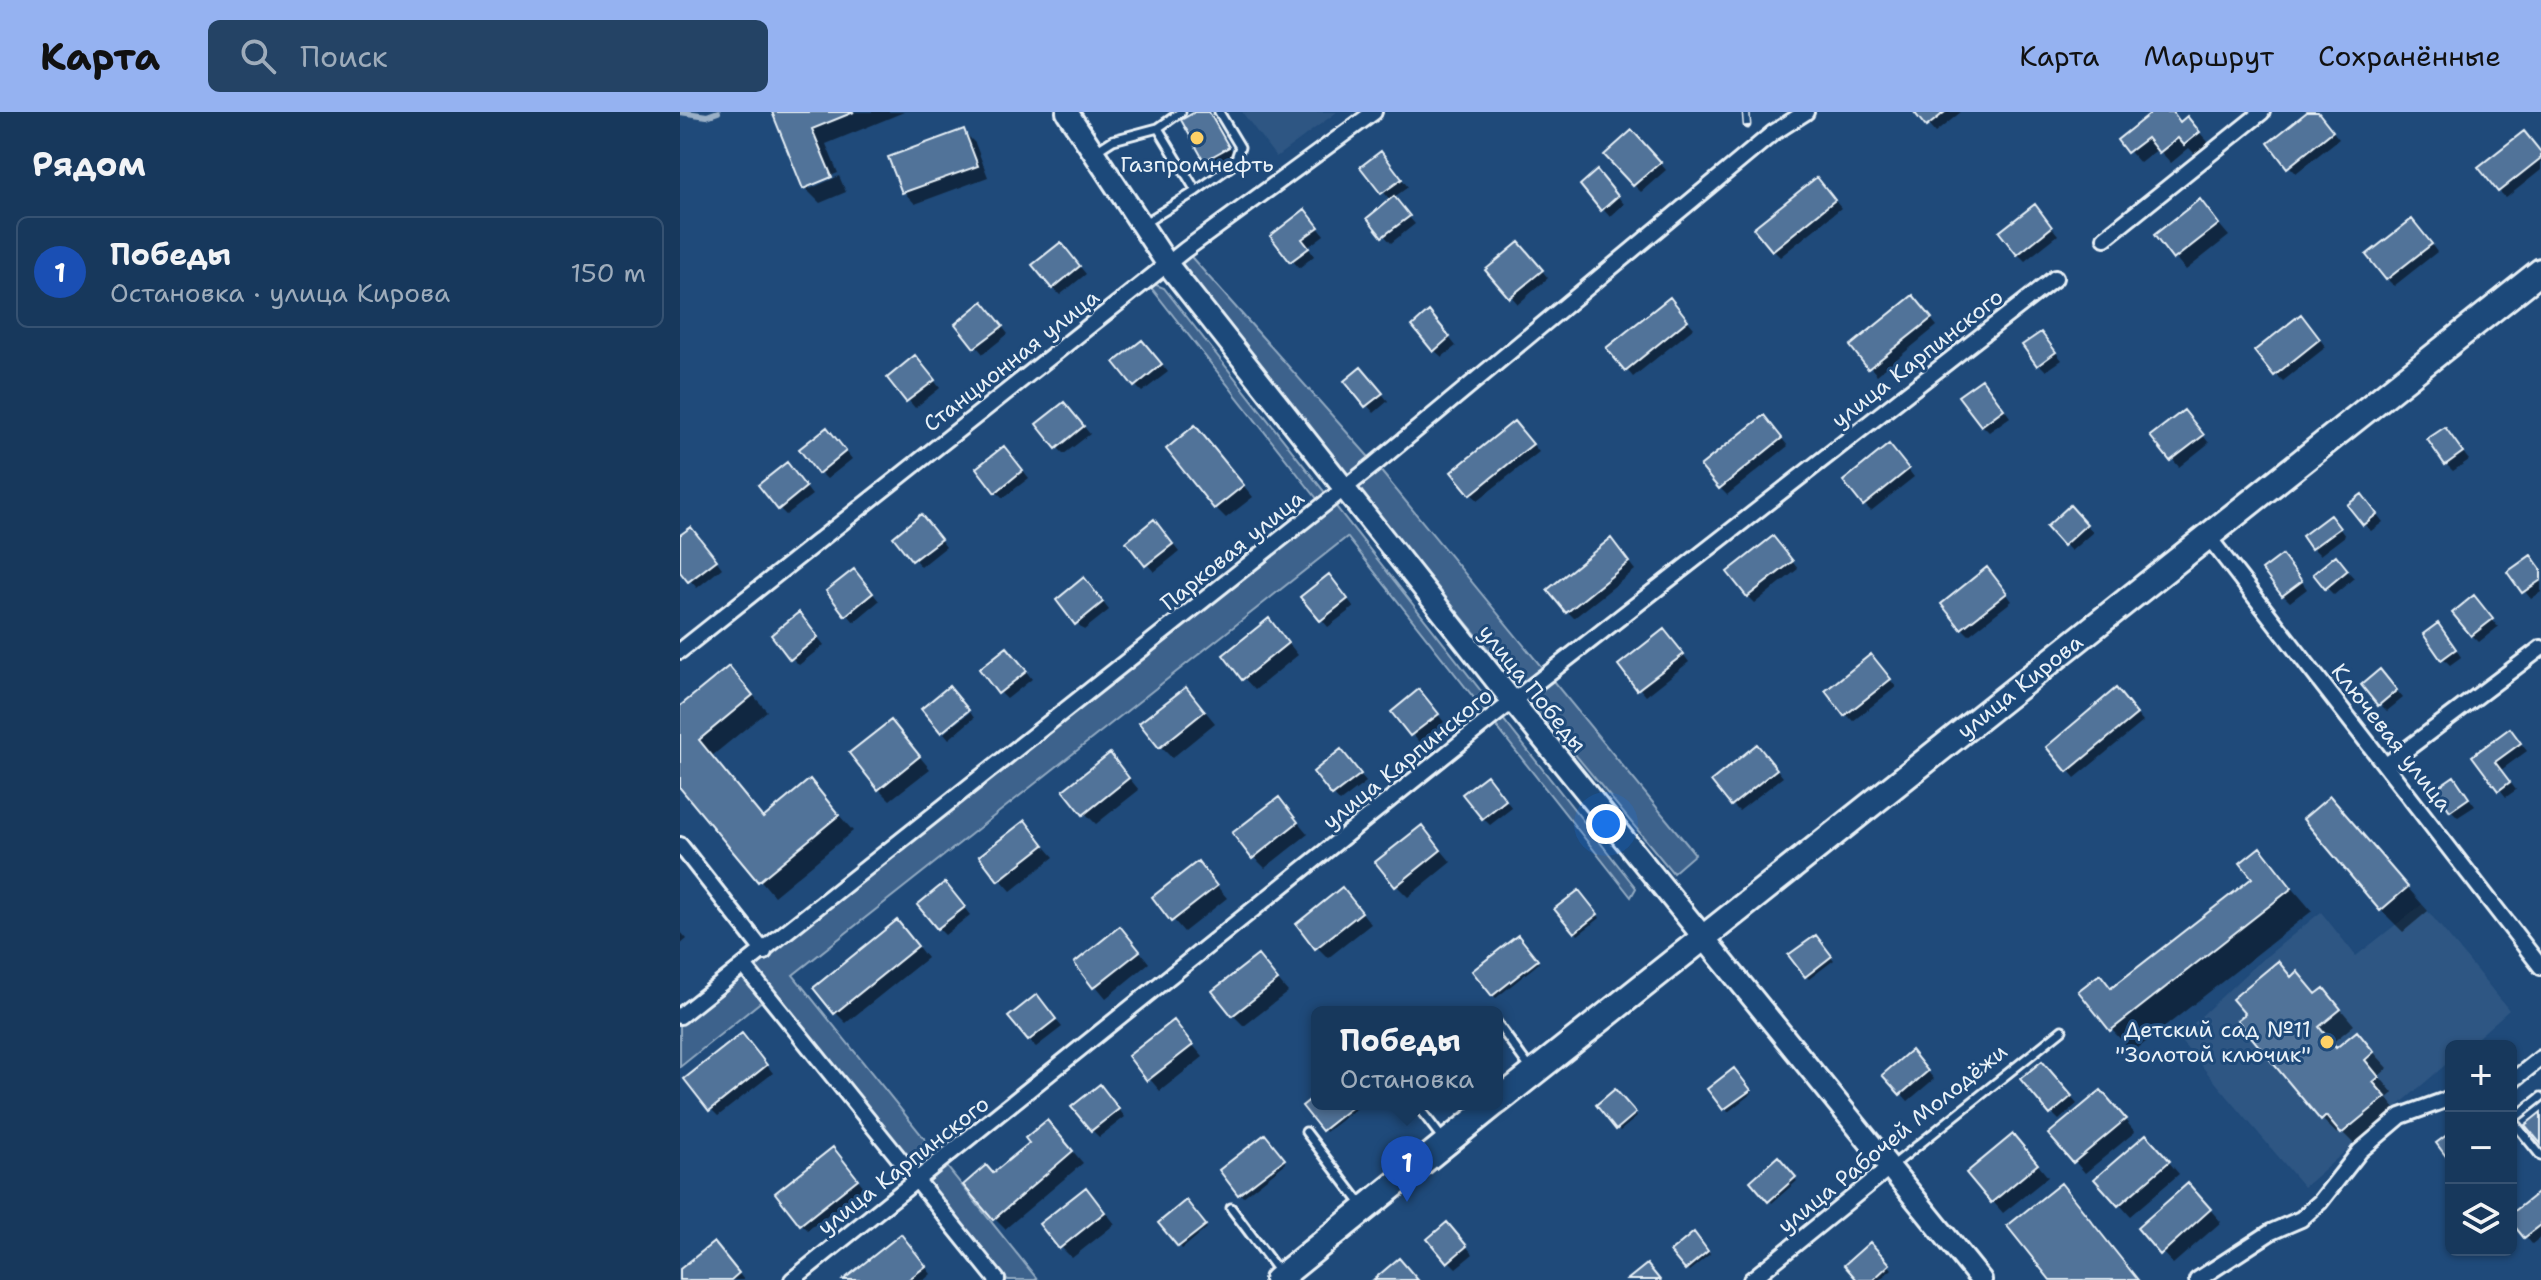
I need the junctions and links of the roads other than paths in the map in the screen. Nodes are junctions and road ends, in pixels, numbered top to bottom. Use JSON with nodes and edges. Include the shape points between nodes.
{"nodes":[{"id":1,"x":1067,"y":112,"type":"edge"},
{"id":2,"x":1181,"y":112,"type":"edge"},
{"id":3,"x":1219,"y":112,"type":"edge"},
{"id":4,"x":1374,"y":112,"type":"edge"},
{"id":5,"x":1806,"y":112,"type":"edge"},
{"id":6,"x":2262,"y":112,"type":"edge"},
{"id":7,"x":1158,"y":128,"type":"junction"},
{"id":8,"x":1094,"y":153,"type":"junction"},
{"id":9,"x":1196,"y":191,"type":"junction"},
{"id":10,"x":1141,"y":226,"type":"junction"},
{"id":11,"x":2105,"y":238,"type":"dead end"},
{"id":12,"x":1168,"y":265,"type":"junction"},
{"id":13,"x":2541,"y":271,"type":"edge"},
{"id":14,"x":2055,"y":278,"type":"dead end"},
{"id":15,"x":1343,"y":489,"type":"junction"},
{"id":16,"x":2207,"y":535,"type":"junction"},
{"id":17,"x":2541,"y":648,"type":"edge"},
{"id":18,"x":680,"y":651,"type":"edge"},
{"id":19,"x":1513,"y":702,"type":"junction"},
{"id":20,"x":2386,"y":765,"type":"junction"},
{"id":21,"x":680,"y":845,"type":"edge"},
{"id":22,"x":1702,"y":935,"type":"junction"},
{"id":23,"x":764,"y":952,"type":"junction"},
{"id":24,"x":745,"y":967,"type":"junction"},
{"id":25,"x":2541,"y":967,"type":"edge"},
{"id":26,"x":680,"y":1016,"type":"edge"},
{"id":27,"x":2062,"y":1030,"type":"dead end"},
{"id":28,"x":1503,"y":1031,"type":"edge"},
{"id":29,"x":2541,"y":1058,"type":"edge"},
{"id":30,"x":1533,"y":1072,"type":"junction"},
{"id":31,"x":2517,"y":1077,"type":"edge"},
{"id":32,"x":1503,"y":1097,"type":"edge"},
{"id":33,"x":2541,"y":1097,"type":"edge"},
{"id":34,"x":2445,"y":1100,"type":"edge"},
{"id":35,"x":1421,"y":1110,"type":"edge"},
{"id":36,"x":1487,"y":1110,"type":"edge"},
{"id":37,"x":1306,"y":1132,"type":"dead end"},
{"id":38,"x":1446,"y":1143,"type":"junction"},
{"id":39,"x":2541,"y":1156,"type":"edge"},
{"id":40,"x":1890,"y":1167,"type":"junction"},
{"id":41,"x":916,"y":1183,"type":"junction"},
{"id":42,"x":1231,"y":1208,"type":"dead end"},
{"id":43,"x":1365,"y":1209,"type":"junction"},
{"id":44,"x":1280,"y":1278,"type":"edge"},
{"id":45,"x":792,"y":1280,"type":"edge"},
{"id":46,"x":997,"y":1280,"type":"edge"},
{"id":47,"x":1751,"y":1280,"type":"edge"},
{"id":48,"x":1981,"y":1280,"type":"edge"},
{"id":49,"x":2197,"y":1280,"type":"edge"}],
"edges":[{"from":1,"to":8,"type":"main road","name":"улица Победы"},
{"from":2,"to":7,"type":"lane"},
{"from":3,"to":9,"type":"lane","via":[[1240,147],[1234,164]]},
{"from":4,"to":12,"type":"street","name":"Станционная улица"},
{"from":5,"to":15,"type":"street","name":"Парковая улица","via":[[1773,133]]},
{"from":6,"to":11,"type":"street"},
{"from":7,"to":8,"type":"lane","via":[[1113,140]]},
{"from":7,"to":9,"type":"lane"},
{"from":8,"to":10,"type":"main road","name":"улица Победы"},
{"from":9,"to":10,"type":"lane"},
{"from":10,"to":12,"type":"main road","name":"улица Победы"},
{"from":12,"to":15,"type":"main road","name":"улица Победы"},
{"from":12,"to":18,"type":"street","name":"Станционная улица"},
{"from":13,"to":16,"type":"main road","name":"улица Кирова"},
{"from":14,"to":19,"type":"street","name":"улица Карпинского"},
{"from":15,"to":19,"type":"main road","name":"улица Победы"},
{"from":15,"to":23,"type":"street","name":"Парковая улица"},
{"from":16,"to":20,"type":"street","name":"Ключевая улица"},
{"from":16,"to":22,"type":"main road","name":"улица Кирова"},
{"from":17,"to":20,"type":"street"},
{"from":19,"to":22,"type":"main road","name":"улица Победы"},
{"from":19,"to":41,"type":"street","name":"улица Карпинского"},
{"from":20,"to":25,"type":"street","name":"Ключевая улица"},
{"from":21,"to":23,"type":"street"},
{"from":22,"to":30,"type":"main road","name":"улица Кирова"},
{"from":22,"to":40,"type":"main road","name":"улица Победы"},
{"from":23,"to":24,"type":"street","name":"Парковая улица"},
{"from":24,"to":26,"type":"street","name":"Парковая улица"},
{"from":24,"to":41,"type":"street"},
{"from":27,"to":40,"type":"lane","name":"улица Рабочей Молодёжи"},
{"from":28,"to":30,"type":"lane"},
{"from":29,"to":31,"type":"street"},
{"from":30,"to":32,"type":"main road","name":"улица Кирова"},
{"from":33,"to":39,"type":"lane","via":[[2512,1120]]},
{"from":34,"to":49,"type":"street","via":[[2401,1116],[2360,1151],[2301,1219]]},
{"from":35,"to":38,"type":"lane"},
{"from":36,"to":38,"type":"main road","name":"улица Кирова"},
{"from":37,"to":43,"type":"lane"},
{"from":38,"to":43,"type":"main road","name":"улица Кирова"},
{"from":40,"to":47,"type":"street","name":"улица Рабочей Молодёжи"},
{"from":40,"to":48,"type":"main road","name":"улица Победы"},
{"from":41,"to":45,"type":"street","name":"улица Карпинского"},
{"from":41,"to":46,"type":"street"},
{"from":42,"to":44,"type":"lane"},
{"from":43,"to":44,"type":"main road","name":"улица Кирова"}]}
